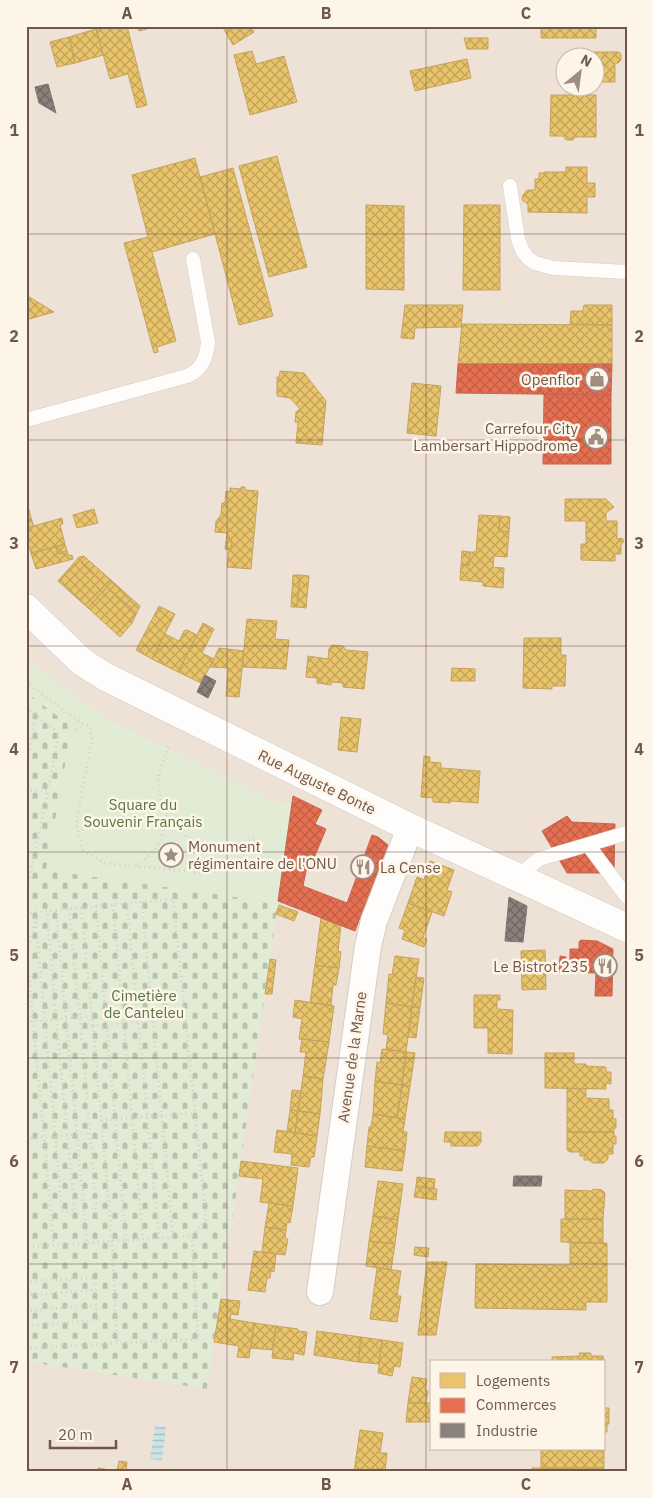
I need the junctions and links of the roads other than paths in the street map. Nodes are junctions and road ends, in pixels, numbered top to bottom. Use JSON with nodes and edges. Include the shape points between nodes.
{"nodes":[{"id":1,"x":510,"y":186,"type":"dead end"},
{"id":2,"x":193,"y":259,"type":"dead end"},
{"id":3,"x":627,"y":272,"type":"edge"},
{"id":4,"x":26,"y":420,"type":"edge"},
{"id":5,"x":26,"y":608,"type":"edge"},
{"id":6,"x":411,"y":828,"type":"junction"},
{"id":7,"x":627,"y":833,"type":"edge"},
{"id":8,"x":588,"y":845,"type":"junction"},
{"id":9,"x":517,"y":877,"type":"junction"},
{"id":10,"x":627,"y":897,"type":"edge"},
{"id":11,"x":627,"y":928,"type":"edge"},
{"id":12,"x":320,"y":1292,"type":"dead end"}],
"edges":[{"from":1,"to":3,"type":"lane","via":[[518,239],[528,258],[553,268]]},
{"from":2,"to":4,"type":"lane","via":[[208,342],[206,355],[198,369],[187,376]]},
{"from":5,"to":6,"type":"street","name":"Rue Auguste Bonte","via":[[82,662],[106,677]]},
{"from":6,"to":9,"type":"street","name":"Rue Auguste Bonte"},
{"from":6,"to":12,"type":"street","name":"Avenue de la Marne","via":[[374,921],[368,946]]},
{"from":7,"to":8,"type":"lane"},
{"from":8,"to":9,"type":"lane","via":[[539,859]]},
{"from":8,"to":10,"type":"lane"},
{"from":9,"to":11,"type":"street","name":"Rue Auguste Bonte"}]}
